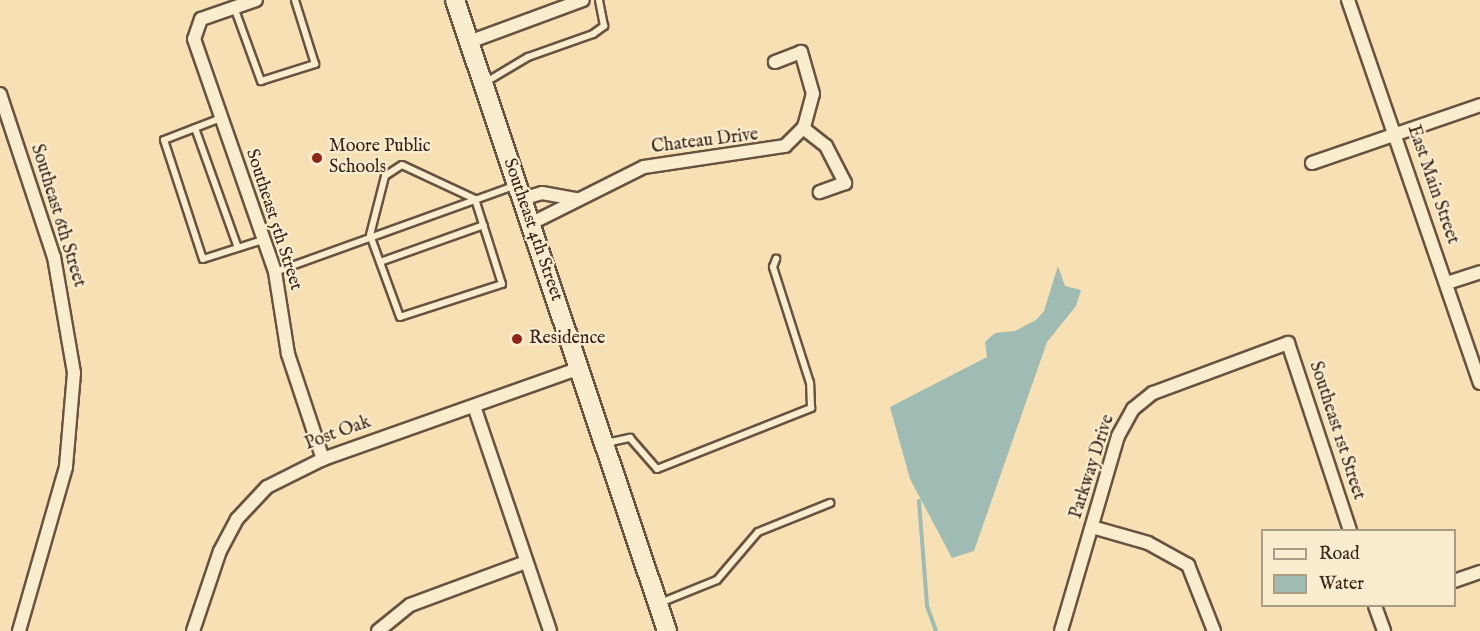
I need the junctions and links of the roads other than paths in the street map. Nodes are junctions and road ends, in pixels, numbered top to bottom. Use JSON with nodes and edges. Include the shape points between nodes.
{"nodes":[{"id":1,"x":256,"y":0,"type":"edge"},
{"id":2,"x":295,"y":0,"type":"edge"},
{"id":3,"x":455,"y":0,"type":"edge"},
{"id":4,"x":583,"y":0,"type":"edge"},
{"id":5,"x":599,"y":0,"type":"edge"},
{"id":6,"x":1348,"y":0,"type":"edge"},
{"id":7,"x":234,"y":7,"type":"junction"},
{"id":8,"x":469,"y":42,"type":"junction"},
{"id":9,"x":775,"y":62,"type":"dead end"},
{"id":10,"x":483,"y":84,"type":"junction"},
{"id":11,"x":0,"y":94,"type":"edge"},
{"id":12,"x":1480,"y":105,"type":"edge"},
{"id":13,"x":221,"y":118,"type":"junction"},
{"id":14,"x":195,"y":128,"type":"junction"},
{"id":15,"x":803,"y":128,"type":"junction"},
{"id":16,"x":1395,"y":133,"type":"junction"},
{"id":17,"x":1312,"y":163,"type":"dead end"},
{"id":18,"x":519,"y":192,"type":"junction"},
{"id":19,"x":819,"y":192,"type":"dead end"},
{"id":20,"x":475,"y":199,"type":"junction"},
{"id":21,"x":576,"y":199,"type":"junction"},
{"id":22,"x":530,"y":224,"type":"junction"},
{"id":23,"x":484,"y":225,"type":"junction"},
{"id":24,"x":370,"y":235,"type":"junction"},
{"id":25,"x":263,"y":240,"type":"junction"},
{"id":26,"x":238,"y":248,"type":"junction"},
{"id":27,"x":776,"y":259,"type":"dead end"},
{"id":28,"x":381,"y":262,"type":"junction"},
{"id":29,"x":275,"y":272,"type":"junction"},
{"id":30,"x":1480,"y":272,"type":"edge"},
{"id":31,"x":1447,"y":284,"type":"junction"},
{"id":32,"x":1288,"y":343,"type":"joint"},
{"id":33,"x":580,"y":368,"type":"junction"},
{"id":34,"x":1480,"y":383,"type":"edge"},
{"id":35,"x":474,"y":406,"type":"junction"},
{"id":36,"x":604,"y":443,"type":"junction"},
{"id":37,"x":323,"y":459,"type":"junction"},
{"id":38,"x":830,"y":503,"type":"dead end"},
{"id":39,"x":1092,"y":527,"type":"junction"},
{"id":40,"x":1349,"y":529,"type":"edge"},
{"id":41,"x":526,"y":562,"type":"junction"},
{"id":42,"x":1480,"y":572,"type":"edge"},
{"id":43,"x":1456,"y":581,"type":"edge"},
{"id":44,"x":657,"y":604,"type":"junction"},
{"id":45,"x":1377,"y":607,"type":"edge"},
{"id":46,"x":19,"y":631,"type":"edge"},
{"id":47,"x":193,"y":631,"type":"edge"},
{"id":48,"x":378,"y":631,"type":"edge"},
{"id":49,"x":550,"y":631,"type":"edge"},
{"id":50,"x":667,"y":631,"type":"edge"},
{"id":51,"x":1061,"y":631,"type":"edge"},
{"id":52,"x":1214,"y":631,"type":"edge"},
{"id":53,"x":1384,"y":631,"type":"edge"}],
"edges":[{"from":1,"to":7,"type":"street"},
{"from":2,"to":7,"type":"lane","via":[[315,64],[261,81]]},
{"from":3,"to":8,"type":"main road","name":"Southeast 4th Street"},
{"from":4,"to":8,"type":"street"},
{"from":5,"to":10,"type":"lane","via":[[604,26],[593,34],[528,57]]},
{"from":6,"to":16,"type":"street","name":"East Main Street"},
{"from":7,"to":13,"type":"street","name":"Southeast 5th Street","via":[[201,19],[194,28]]},
{"from":8,"to":10,"type":"main road","name":"Southeast 4th Street"},
{"from":9,"to":15,"type":"street","via":[[801,52],[813,94]]},
{"from":10,"to":18,"type":"main road","name":"Southeast 4th Street"},
{"from":11,"to":46,"type":"street","name":"Southeast 6th Street","via":[[54,257],[74,373],[66,467]]},
{"from":12,"to":16,"type":"street"},
{"from":13,"to":14,"type":"lane"},
{"from":13,"to":25,"type":"street","name":"Southeast 5th Street"},
{"from":14,"to":26,"type":"lane"},
{"from":14,"to":26,"type":"lane","via":[[164,140],[203,259]]},
{"from":15,"to":19,"type":"street","via":[[825,146],[845,183]]},
{"from":15,"to":21,"type":"street","name":"Chateau Drive","via":[[772,152],[659,164]]},
{"from":16,"to":17,"type":"street"},
{"from":16,"to":31,"type":"street","name":"East Main Street"},
{"from":18,"to":20,"type":"lane"},
{"from":18,"to":21,"type":"street"},
{"from":18,"to":22,"type":"main road","name":"Southeast 4th Street"},
{"from":20,"to":23,"type":"lane"},
{"from":20,"to":24,"type":"lane"},
{"from":20,"to":24,"type":"lane","via":[[402,165],[394,167],[385,176]]},
{"from":21,"to":22,"type":"street","name":"Chateau Drive"},
{"from":22,"to":33,"type":"main road","name":"Southeast 4th Street"},
{"from":23,"to":28,"type":"lane"},
{"from":23,"to":28,"type":"lane","via":[[503,280],[499,287],[402,319]]},
{"from":24,"to":28,"type":"lane"},
{"from":24,"to":29,"type":"lane"},
{"from":25,"to":26,"type":"lane"},
{"from":25,"to":29,"type":"street","name":"Southeast 5th Street"},
{"from":27,"to":36,"type":"lane","via":[[773,267],[810,383],[811,408],[657,469],[630,438]]},
{"from":29,"to":37,"type":"street","name":"Southeast 5th Street","via":[[288,354]]},
{"from":30,"to":31,"type":"street"},
{"from":31,"to":34,"type":"street","name":"East Main Street"},
{"from":32,"to":39,"type":"street","name":"Parkway Drive","via":[[1142,400],[1124,423]]},
{"from":32,"to":40,"type":"street","name":"Southeast 1st Street"},
{"from":33,"to":35,"type":"street","name":"Post Oak"},
{"from":33,"to":36,"type":"main road","name":"Southeast 4th Street"},
{"from":35,"to":37,"type":"street","name":"Post Oak"},
{"from":35,"to":41,"type":"street"},
{"from":36,"to":44,"type":"main road","name":"Southeast 4th Street"},
{"from":37,"to":47,"type":"street","name":"Post Oak","via":[[267,487],[237,519],[220,551]]},
{"from":38,"to":44,"type":"lane","via":[[758,531],[717,580]]},
{"from":39,"to":51,"type":"street","name":"Parkway Drive"},
{"from":39,"to":52,"type":"street","via":[[1148,543],[1188,565]]},
{"from":41,"to":48,"type":"street","via":[[410,605]]},
{"from":41,"to":49,"type":"street"},
{"from":42,"to":43,"type":"street"},
{"from":44,"to":50,"type":"main road","name":"Southeast 4th Street"},
{"from":45,"to":53,"type":"street"}]}
